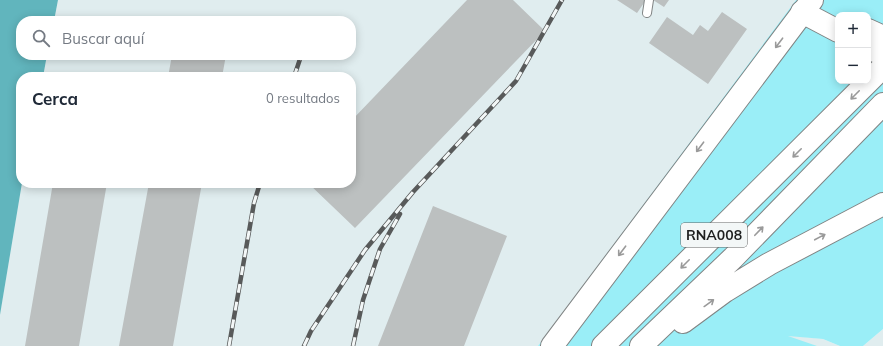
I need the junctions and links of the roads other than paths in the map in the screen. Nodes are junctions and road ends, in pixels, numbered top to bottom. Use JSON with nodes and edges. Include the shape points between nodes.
{"nodes":[{"id":1,"x":649,"y":0,"type":"edge"},
{"id":2,"x":808,"y":5,"type":"edge"},
{"id":3,"x":647,"y":13,"type":"dead end"},
{"id":4,"x":835,"y":13,"type":"edge"},
{"id":5,"x":835,"y":28,"type":"edge"},
{"id":6,"x":871,"y":31,"type":"edge"},
{"id":7,"x":883,"y":37,"type":"edge"},
{"id":8,"x":870,"y":48,"type":"edge"},
{"id":9,"x":883,"y":56,"type":"edge"},
{"id":10,"x":883,"y":67,"type":"edge"},
{"id":11,"x":883,"y":104,"type":"edge"},
{"id":12,"x":883,"y":204,"type":"edge"},
{"id":13,"x":552,"y":346,"type":"edge"},
{"id":14,"x":603,"y":346,"type":"edge"},
{"id":15,"x":641,"y":346,"type":"edge"},
{"id":16,"x":657,"y":346,"type":"edge"}],
"edges":[{"from":1,"to":3,"type":"lane"},
{"from":2,"to":4,"type":"main road"},
{"from":2,"to":5,"type":"main road"},
{"from":2,"to":13,"type":"main road","one_way":true},
{"from":6,"to":7,"type":"main road"},
{"from":8,"to":9,"type":"main road"},
{"from":10,"to":14,"type":"main road","number":"RNA008","one_way":true},
{"from":15,"to":11,"type":"main road","number":"RNA008","one_way":true,"via":[[733,258]]},
{"from":16,"to":12,"type":"main road","one_way":true,"via":[[688,318],[725,291],[769,264]]}]}
